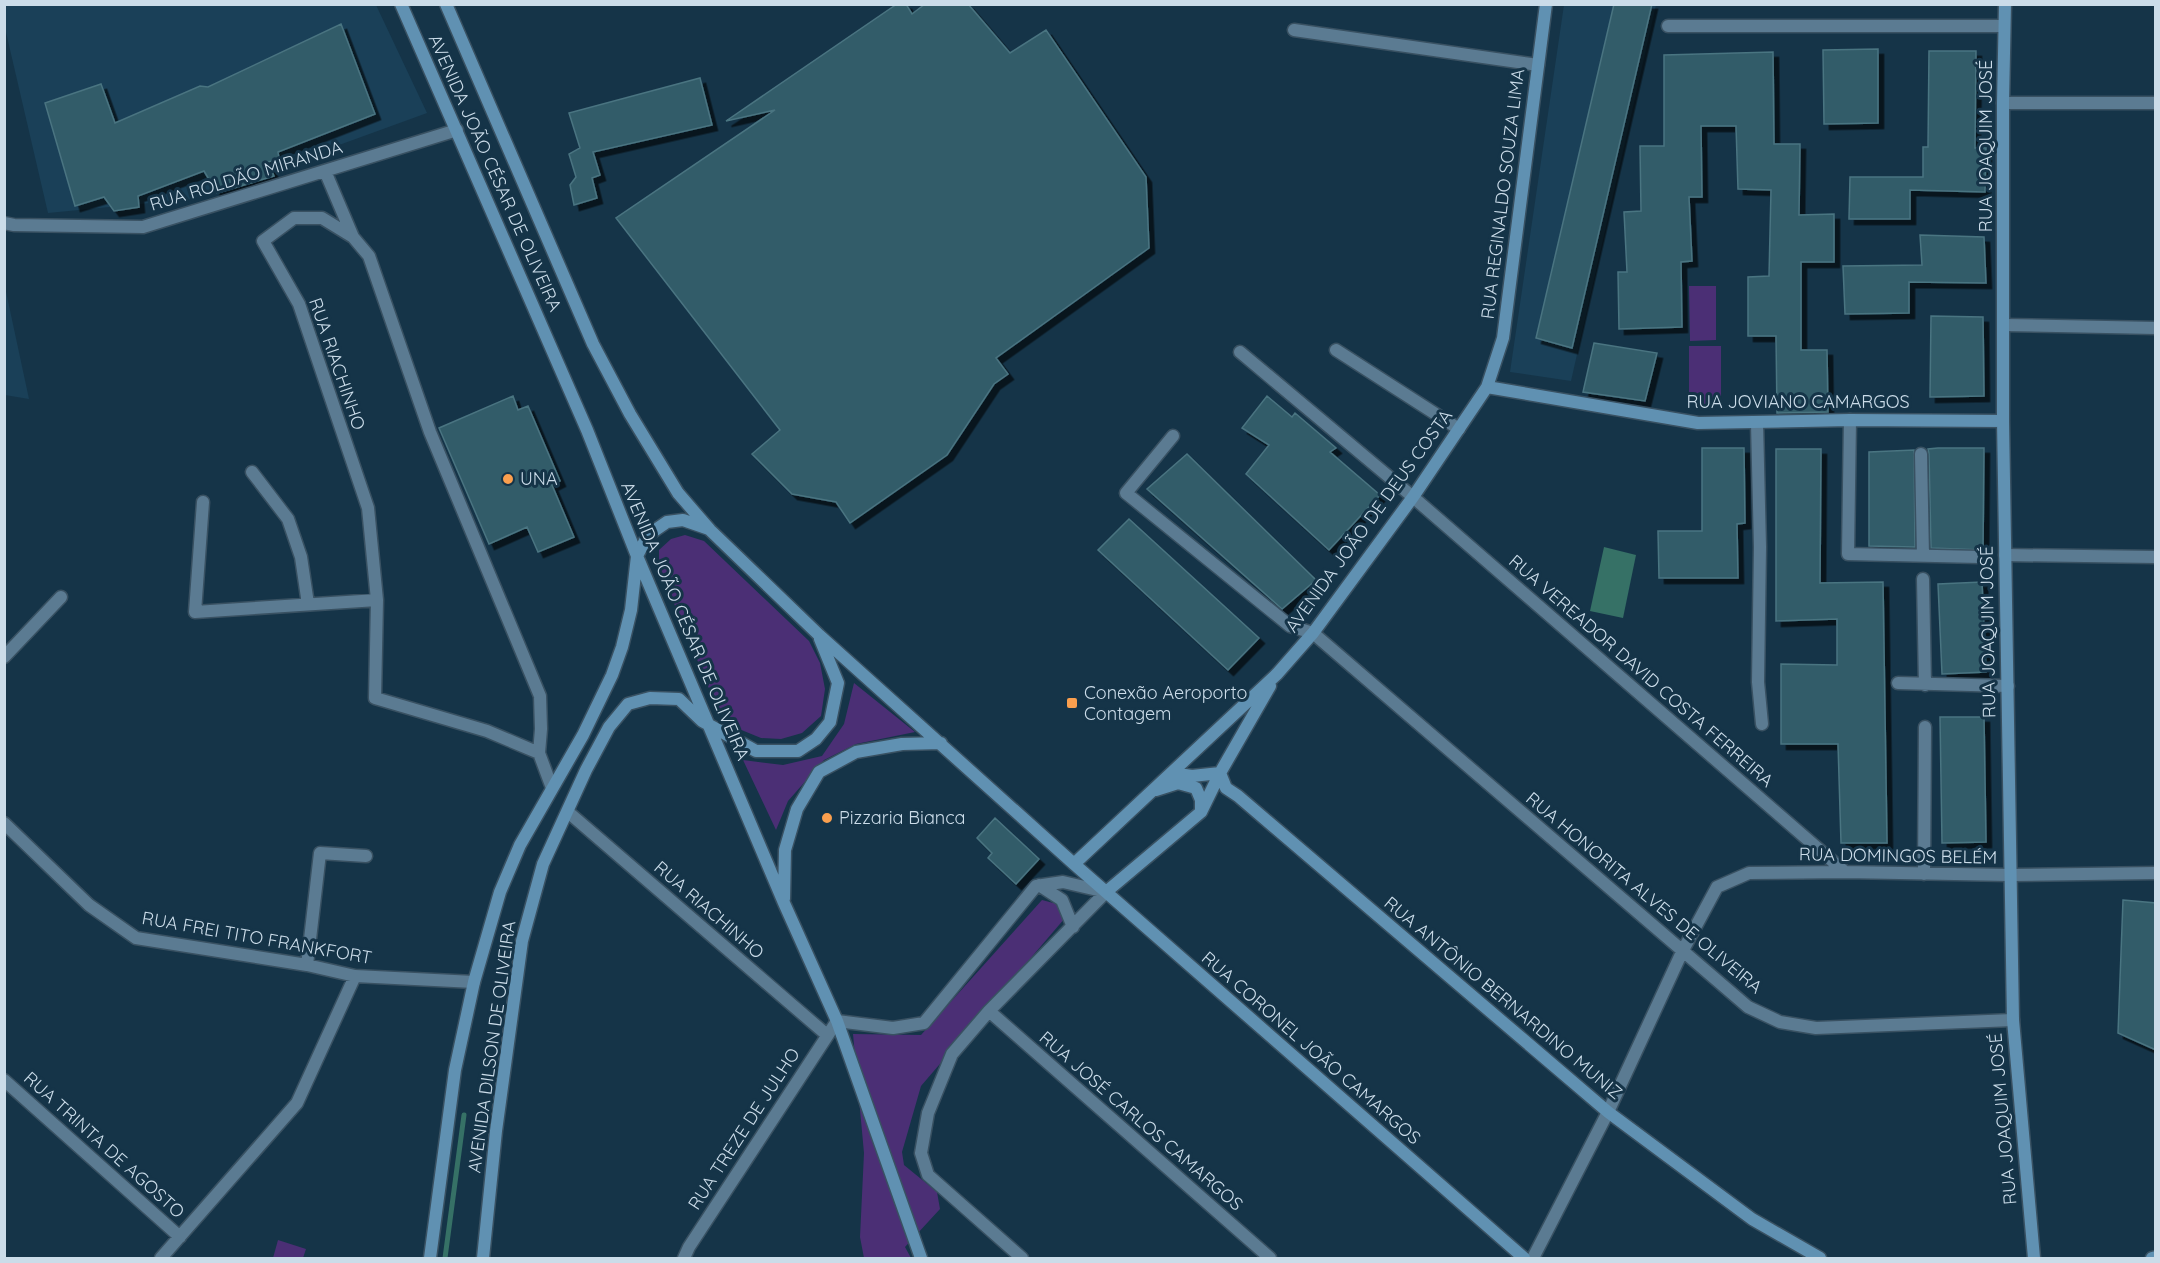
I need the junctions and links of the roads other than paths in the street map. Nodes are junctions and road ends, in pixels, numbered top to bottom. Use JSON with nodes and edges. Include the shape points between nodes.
{"nodes":[{"id":1,"x":401,"y":4,"type":"edge"},
{"id":2,"x":446,"y":4,"type":"edge"},
{"id":3,"x":1546,"y":4,"type":"edge"},
{"id":4,"x":2005,"y":4,"type":"edge"},
{"id":5,"x":1668,"y":26,"type":"dead end"},
{"id":6,"x":2004,"y":26,"type":"junction"},
{"id":7,"x":1294,"y":30,"type":"dead end"},
{"id":8,"x":1538,"y":65,"type":"junction"},
{"id":9,"x":2003,"y":102,"type":"junction"},
{"id":10,"x":2156,"y":103,"type":"edge"},
{"id":11,"x":457,"y":130,"type":"junction"},
{"id":12,"x":325,"y":171,"type":"junction"},
{"id":13,"x":4,"y":223,"type":"edge"},
{"id":14,"x":352,"y":237,"type":"junction"},
{"id":15,"x":2004,"y":325,"type":"junction"},
{"id":16,"x":2156,"y":328,"type":"edge"},
{"id":17,"x":1336,"y":350,"type":"dead end"},
{"id":18,"x":1240,"y":352,"type":"dead end"},
{"id":19,"x":1487,"y":387,"type":"junction"},
{"id":20,"x":1850,"y":420,"type":"junction"},
{"id":21,"x":2003,"y":422,"type":"junction"},
{"id":22,"x":1757,"y":423,"type":"junction"},
{"id":23,"x":1459,"y":429,"type":"junction"},
{"id":24,"x":1173,"y":436,"type":"dead end"},
{"id":25,"x":1921,"y":454,"type":"dead end"},
{"id":26,"x":252,"y":471,"type":"dead end"},
{"id":27,"x":1413,"y":497,"type":"junction"},
{"id":28,"x":203,"y":502,"type":"dead end"},
{"id":29,"x":710,"y":530,"type":"junction"},
{"id":30,"x":1923,"y":555,"type":"junction"},
{"id":31,"x":2005,"y":555,"type":"junction"},
{"id":32,"x":637,"y":556,"type":"junction"},
{"id":33,"x":1980,"y":557,"type":"dead end"},
{"id":34,"x":2156,"y":557,"type":"edge"},
{"id":35,"x":1923,"y":579,"type":"dead end"},
{"id":36,"x":61,"y":597,"type":"dead end"},
{"id":37,"x":377,"y":600,"type":"junction"},
{"id":38,"x":308,"y":604,"type":"junction"},
{"id":39,"x":1313,"y":633,"type":"junction"},
{"id":40,"x":819,"y":635,"type":"junction"},
{"id":41,"x":4,"y":657,"type":"edge"},
{"id":42,"x":1277,"y":674,"type":"junction"},
{"id":43,"x":1898,"y":683,"type":"dead end"},
{"id":44,"x":1925,"y":685,"type":"junction"},
{"id":45,"x":2007,"y":686,"type":"junction"},
{"id":46,"x":1762,"y":724,"type":"dead end"},
{"id":47,"x":709,"y":725,"type":"junction"},
{"id":48,"x":1925,"y":727,"type":"dead end"},
{"id":49,"x":941,"y":743,"type":"junction"},
{"id":50,"x":539,"y":753,"type":"junction"},
{"id":51,"x":1171,"y":773,"type":"junction"},
{"id":52,"x":1220,"y":773,"type":"junction"},
{"id":53,"x":552,"y":788,"type":"junction"},
{"id":54,"x":1151,"y":791,"type":"junction"},
{"id":55,"x":568,"y":812,"type":"junction"},
{"id":56,"x":1202,"y":812,"type":"junction"},
{"id":57,"x":4,"y":823,"type":"edge"},
{"id":58,"x":366,"y":856,"type":"dead end"},
{"id":59,"x":1074,"y":864,"type":"junction"},
{"id":60,"x":1845,"y":872,"type":"junction"},
{"id":61,"x":2156,"y":873,"type":"edge"},
{"id":62,"x":1924,"y":874,"type":"junction"},
{"id":63,"x":2010,"y":875,"type":"junction"},
{"id":64,"x":1039,"y":885,"type":"junction"},
{"id":65,"x":1106,"y":892,"type":"junction"},
{"id":66,"x":784,"y":903,"type":"junction"},
{"id":67,"x":1073,"y":927,"type":"junction"},
{"id":68,"x":1682,"y":952,"type":"junction"},
{"id":69,"x":307,"y":965,"type":"junction"},
{"id":70,"x":355,"y":975,"type":"junction"},
{"id":71,"x":474,"y":982,"type":"junction"},
{"id":72,"x":989,"y":1011,"type":"junction"},
{"id":73,"x":2013,"y":1020,"type":"junction"},
{"id":74,"x":837,"y":1021,"type":"junction"},
{"id":75,"x":827,"y":1035,"type":"junction"},
{"id":76,"x":4,"y":1080,"type":"edge"},
{"id":77,"x":1608,"y":1112,"type":"junction"},
{"id":78,"x":180,"y":1237,"type":"junction"},
{"id":79,"x":162,"y":1258,"type":"edge"},
{"id":80,"x":430,"y":1258,"type":"edge"},
{"id":81,"x":483,"y":1258,"type":"edge"},
{"id":82,"x":684,"y":1258,"type":"edge"},
{"id":83,"x":919,"y":1258,"type":"edge"},
{"id":84,"x":1022,"y":1258,"type":"edge"},
{"id":85,"x":1270,"y":1258,"type":"edge"},
{"id":86,"x":1524,"y":1258,"type":"edge"},
{"id":87,"x":1533,"y":1258,"type":"edge"},
{"id":88,"x":1820,"y":1258,"type":"edge"},
{"id":89,"x":2034,"y":1258,"type":"edge"}],
"edges":[{"from":1,"to":11,"type":"main road","name":"AVENIDA JOÃO CÉSAR DE OLIVEIRA"},
{"from":2,"to":29,"type":"main road","name":"AVENIDA JOÃO CÉSAR DE OLIVEIRA","via":[[593,344],[678,493]]},
{"from":3,"to":8,"type":"main road","name":"RUA REGINALDO SOUZA LIMA"},
{"from":4,"to":6,"type":"main road","name":"RUA JOAQUIM JOSÉ"},
{"from":5,"to":6,"type":"street"},
{"from":6,"to":9,"type":"main road","name":"RUA JOAQUIM JOSÉ"},
{"from":7,"to":8,"type":"street"},
{"from":8,"to":19,"type":"main road","name":"RUA REGINALDO SOUZA LIMA","via":[[1503,338]]},
{"from":9,"to":10,"type":"street"},
{"from":9,"to":15,"type":"main road","name":"RUA JOAQUIM JOSÉ"},
{"from":11,"to":12,"type":"street","name":"RUA ROLDÃO MIRANDA"},
{"from":11,"to":32,"type":"main road","name":"AVENIDA JOÃO CÉSAR DE OLIVEIRA"},
{"from":12,"to":13,"type":"street","name":"RUA ROLDÃO MIRANDA","via":[[143,227]]},
{"from":12,"to":14,"type":"street"},
{"from":14,"to":37,"type":"street","name":"RUA RIACHINHO","via":[[322,218],[294,218],[263,241],[299,304],[368,508]]},
{"from":14,"to":50,"type":"street","name":"RUA RIACHINHO","via":[[369,256],[430,432],[540,696]]},
{"from":15,"to":16,"type":"street"},
{"from":15,"to":21,"type":"main road","name":"RUA JOAQUIM JOSÉ"},
{"from":17,"to":23,"type":"street"},
{"from":18,"to":27,"type":"street","name":"RUA VEREADOR DAVID COSTA FERREIRA"},
{"from":19,"to":22,"type":"main road","name":"RUA JOVIANO CAMARGOS","via":[[1698,423]]},
{"from":19,"to":23,"type":"main road","name":"AVENIDA JOÃO DE DEUS COSTA"},
{"from":20,"to":21,"type":"main road","name":"RUA JOVIANO CAMARGOS"},
{"from":20,"to":22,"type":"main road","name":"RUA JOVIANO CAMARGOS"},
{"from":20,"to":30,"type":"street","via":[[1848,554]]},
{"from":21,"to":31,"type":"main road","name":"RUA JOAQUIM JOSÉ"},
{"from":22,"to":46,"type":"street","via":[[1758,682]]},
{"from":23,"to":27,"type":"main road","name":"AVENIDA JOÃO DE DEUS COSTA"},
{"from":24,"to":39,"type":"street","name":"RUA HONORITA ALVES DE OLIVEIRA","via":[[1126,493],[1290,626]]},
{"from":25,"to":30,"type":"street"},
{"from":26,"to":38,"type":"street","via":[[288,519],[301,557]]},
{"from":27,"to":39,"type":"main road","name":"AVENIDA JOÃO DE DEUS COSTA"},
{"from":27,"to":60,"type":"street","name":"RUA VEREADOR DAVID COSTA FERREIRA"},
{"from":28,"to":38,"type":"street","via":[[195,612]]},
{"from":29,"to":32,"type":"main road","via":[[683,520],[667,522],[648,535]]},
{"from":29,"to":40,"type":"main road","name":"AVENIDA JOÃO CÉSAR DE OLIVEIRA"},
{"from":30,"to":33,"type":"street"},
{"from":31,"to":34,"type":"street"},
{"from":31,"to":45,"type":"main road","name":"RUA JOAQUIM JOSÉ"},
{"from":32,"to":47,"type":"main road","name":"AVENIDA JOÃO CÉSAR DE OLIVEIRA"},
{"from":32,"to":53,"type":"main road","name":"AVENIDA DILSON DE OLIVEIRA","via":[[631,610],[612,675]]},
{"from":35,"to":44,"type":"street"},
{"from":36,"to":41,"type":"street"},
{"from":37,"to":38,"type":"street"},
{"from":37,"to":50,"type":"street","name":"RUA RIACHINHO","via":[[375,698],[487,731]]},
{"from":39,"to":42,"type":"main road","name":"AVENIDA JOÃO DE DEUS COSTA"},
{"from":39,"to":68,"type":"street","name":"RUA HONORITA ALVES DE OLIVEIRA"},
{"from":40,"to":47,"type":"main road","via":[[838,683],[831,722],[816,739],[798,751],[756,751]]},
{"from":40,"to":49,"type":"main road","name":"AVENIDA JOÃO CÉSAR DE OLIVEIRA"},
{"from":42,"to":51,"type":"main road","name":"AVENIDA JOÃO DE DEUS COSTA"},
{"from":42,"to":52,"type":"main road","name":"AVENIDA JOÃO DE DEUS COSTA"},
{"from":43,"to":44,"type":"street"},
{"from":44,"to":45,"type":"street"},
{"from":45,"to":63,"type":"main road","name":"RUA JOAQUIM JOSÉ"},
{"from":47,"to":55,"type":"main road","name":"AVENIDA DILSON DE OLIVEIRA","via":[[679,699],[650,698],[628,704],[609,727]]},
{"from":47,"to":66,"type":"main road","name":"AVENIDA JOÃO CÉSAR DE OLIVEIRA"},
{"from":48,"to":62,"type":"street"},
{"from":49,"to":59,"type":"main road","name":"AVENIDA JOÃO CÉSAR DE OLIVEIRA"},
{"from":49,"to":66,"type":"main road","via":[[902,744],[856,752],[819,772],[797,809],[785,850]]},
{"from":50,"to":53,"type":"street","name":"RUA RIACHINHO"},
{"from":51,"to":52,"type":"main road"},
{"from":51,"to":54,"type":"main road","name":"AVENIDA JOÃO DE DEUS COSTA"},
{"from":52,"to":56,"type":"main road","name":"AVENIDA JOÃO DE DEUS COSTA"},
{"from":52,"to":77,"type":"main road","name":"RUA ANTÔNIO BERNARDINO MUNIZ","via":[[1226,788]]},
{"from":53,"to":71,"type":"main road","name":"AVENIDA DILSON DE OLIVEIRA","via":[[520,845],[500,892]]},
{"from":54,"to":56,"type":"main road","via":[[1188,784],[1196,788]]},
{"from":54,"to":59,"type":"main road","name":"AVENIDA JOÃO DE DEUS COSTA"},
{"from":55,"to":75,"type":"street","name":"RUA RIACHINHO"},
{"from":55,"to":81,"type":"main road","name":"AVENIDA DILSON DE OLIVEIRA","via":[[543,864],[522,941]]},
{"from":56,"to":65,"type":"main road","name":"AVENIDA JOÃO DE DEUS COSTA"},
{"from":57,"to":69,"type":"street","name":"RUA FREI TITO FRANKFORT","via":[[89,904],[136,938]]},
{"from":58,"to":69,"type":"street","via":[[320,853]]},
{"from":59,"to":65,"type":"main road","name":"RUA CORONEL JOÃO CAMARGOS"},
{"from":60,"to":62,"type":"street","name":"RUA DOMINGOS BELÉM"},
{"from":60,"to":68,"type":"street","name":"RUA DOMINGOS BELÉM","via":[[1749,873],[1717,887]]},
{"from":61,"to":63,"type":"street","name":"RUA DOMINGOS BELÉM"},
{"from":62,"to":63,"type":"street","name":"RUA DOMINGOS BELÉM"},
{"from":63,"to":73,"type":"main road","name":"RUA JOAQUIM JOSÉ"},
{"from":64,"to":65,"type":"street","via":[[1063,882]]},
{"from":64,"to":67,"type":"street","via":[[1062,900]]},
{"from":64,"to":74,"type":"street","via":[[924,1023],[893,1028]]},
{"from":65,"to":67,"type":"street","name":"AVENIDA JOÃO DE DEUS COSTA"},
{"from":65,"to":86,"type":"main road","name":"RUA CORONEL JOÃO CAMARGOS"},
{"from":66,"to":74,"type":"main road","name":"AVENIDA JOÃO CÉSAR DE OLIVEIRA"},
{"from":67,"to":72,"type":"street","name":"AVENIDA JOÃO DE DEUS COSTA"},
{"from":68,"to":73,"type":"street","name":"RUA HONORITA ALVES DE OLIVEIRA","via":[[1748,1007],[1780,1022],[1816,1028]]},
{"from":68,"to":77,"type":"street","name":"RUA DOMINGOS BELÉM"},
{"from":69,"to":70,"type":"street","name":"RUA FREI TITO FRANKFORT"},
{"from":70,"to":71,"type":"street","name":"RUA FREI TITO FRANKFORT"},
{"from":70,"to":78,"type":"street","via":[[297,1102]]},
{"from":71,"to":80,"type":"main road","name":"AVENIDA DILSON DE OLIVEIRA","via":[[455,1070]]},
{"from":72,"to":84,"type":"street","name":"AVENIDA JOÃO DE DEUS COSTA","via":[[952,1054],[928,1113],[921,1153],[928,1175]]},
{"from":72,"to":85,"type":"street","name":"RUA JOSÉ CARLOS CAMARGOS"},
{"from":73,"to":89,"type":"main road","name":"RUA JOAQUIM JOSÉ"},
{"from":74,"to":75,"type":"street","name":"RUA TREZE DE JULHO"},
{"from":74,"to":83,"type":"main road","name":"AVENIDA JOÃO CÉSAR DE OLIVEIRA"},
{"from":75,"to":82,"type":"street","name":"RUA TREZE DE JULHO"},
{"from":76,"to":78,"type":"street","name":"RUA TRINTA DE AGOSTO"},
{"from":77,"to":87,"type":"street","name":"RUA DOMINGOS BELÉM"},
{"from":77,"to":88,"type":"main road","name":"RUA ANTÔNIO BERNARDINO MUNIZ","via":[[1752,1219]]},
{"from":78,"to":79,"type":"street"}]}
